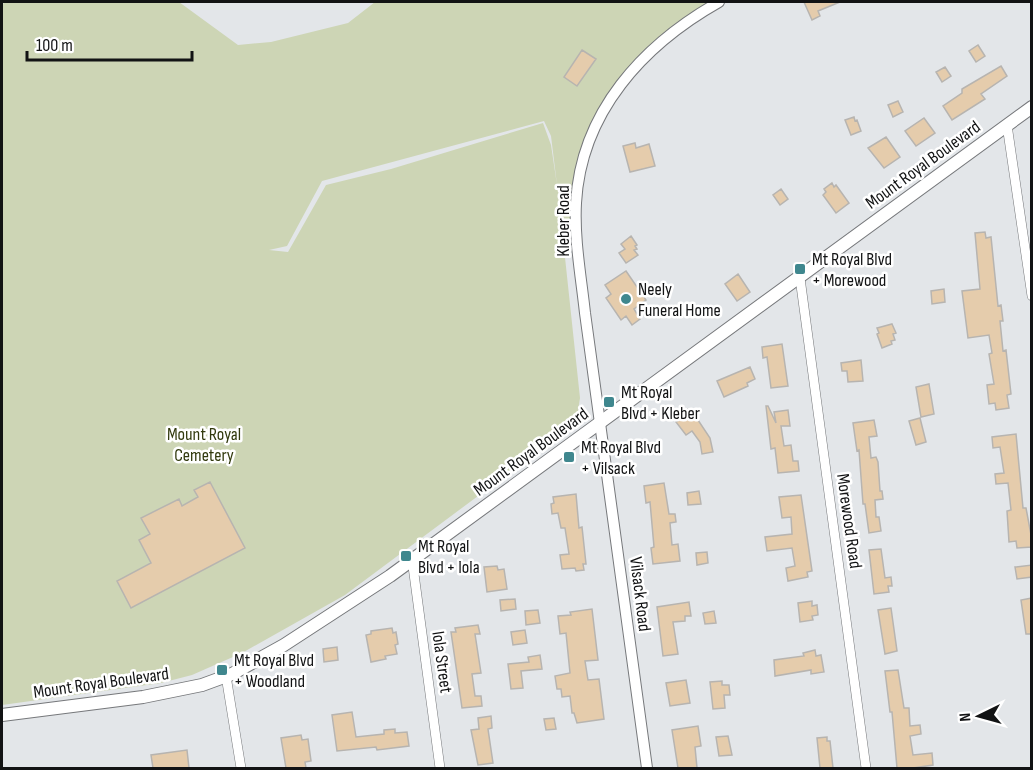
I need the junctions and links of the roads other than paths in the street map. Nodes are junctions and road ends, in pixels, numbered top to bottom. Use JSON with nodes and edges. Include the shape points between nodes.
{"nodes":[{"id":1,"x":719,"y":2,"type":"edge"},
{"id":2,"x":1032,"y":107,"type":"edge"},
{"id":3,"x":1007,"y":125,"type":"junction"},
{"id":4,"x":800,"y":278,"type":"junction"},
{"id":5,"x":1032,"y":296,"type":"edge"},
{"id":6,"x":601,"y":423,"type":"junction"},
{"id":7,"x":412,"y":559,"type":"junction"},
{"id":8,"x":226,"y":676,"type":"junction"},
{"id":9,"x":2,"y":715,"type":"edge"},
{"id":10,"x":241,"y":768,"type":"edge"},
{"id":11,"x":440,"y":768,"type":"edge"},
{"id":12,"x":646,"y":768,"type":"edge"},
{"id":13,"x":866,"y":768,"type":"edge"}],
"edges":[{"from":1,"to":6,"type":"street","name":"Kleber Road","via":[[663,39],[633,68],[602,111],[584,158],[577,191],[577,237]]},
{"from":2,"to":3,"type":"main road","name":"Mount Royal Boulevard"},
{"from":3,"to":4,"type":"main road","name":"Mount Royal Boulevard"},
{"from":3,"to":5,"type":"street"},
{"from":4,"to":6,"type":"main road","name":"Mount Royal Boulevard"},
{"from":4,"to":13,"type":"street","name":"Morewood Road"},
{"from":6,"to":7,"type":"main road","name":"Mount Royal Boulevard"},
{"from":6,"to":12,"type":"street","name":"Vilsack Road"},
{"from":7,"to":8,"type":"main road","name":"Mount Royal Boulevard","via":[[332,615]]},
{"from":7,"to":11,"type":"street","name":"Iola Street"},
{"from":8,"to":9,"type":"main road","name":"Mount Royal Boulevard","via":[[143,697]]},
{"from":8,"to":10,"type":"street"}]}
